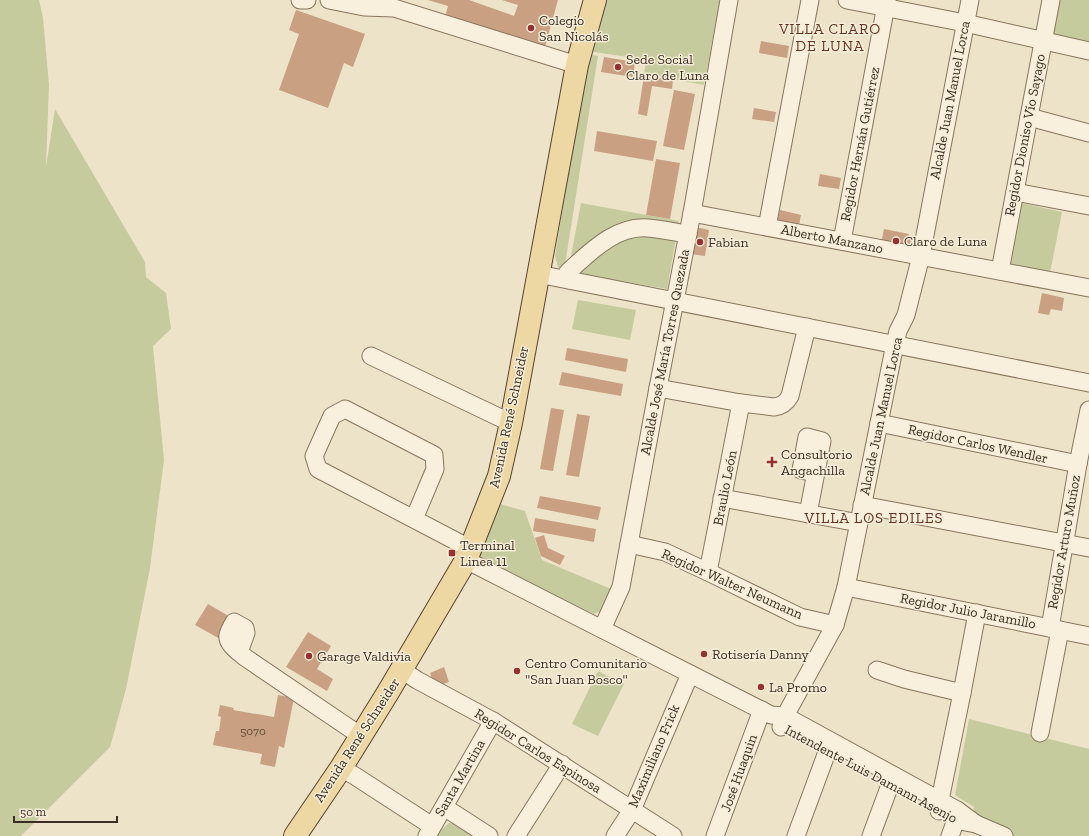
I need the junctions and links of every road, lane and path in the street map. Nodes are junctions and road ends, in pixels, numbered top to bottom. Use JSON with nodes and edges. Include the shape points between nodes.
{"nodes":[{"id":1,"x":300,"y":0,"type":"edge"},
{"id":2,"x":306,"y":0,"type":"edge"},
{"id":3,"x":329,"y":0,"type":"edge"},
{"id":4,"x":595,"y":0,"type":"edge"},
{"id":5,"x":729,"y":0,"type":"edge"},
{"id":6,"x":810,"y":0,"type":"edge"},
{"id":7,"x":847,"y":0,"type":"edge"},
{"id":8,"x":970,"y":0,"type":"edge"},
{"id":9,"x":1051,"y":0,"type":"edge"},
{"id":10,"x":886,"y":4,"type":"edge"},
{"id":11,"x":965,"y":24,"type":"junction"},
{"id":12,"x":1043,"y":41,"type":"junction"},
{"id":13,"x":1089,"y":51,"type":"edge"},
{"id":14,"x":577,"y":65,"type":"junction"},
{"id":15,"x":1029,"y":117,"type":"junction"},
{"id":16,"x":1089,"y":133,"type":"edge"},
{"id":17,"x":1015,"y":192,"type":"junction"},
{"id":18,"x":1089,"y":206,"type":"edge"},
{"id":19,"x":692,"y":213,"type":"junction"},
{"id":20,"x":767,"y":227,"type":"junction"},
{"id":21,"x":688,"y":234,"type":"junction"},
{"id":22,"x":842,"y":241,"type":"junction"},
{"id":23,"x":921,"y":256,"type":"junction"},
{"id":24,"x":1000,"y":271,"type":"junction"},
{"id":25,"x":538,"y":274,"type":"junction"},
{"id":26,"x":570,"y":280,"type":"junction"},
{"id":27,"x":1089,"y":288,"type":"edge"},
{"id":28,"x":675,"y":301,"type":"junction"},
{"id":29,"x":807,"y":327,"type":"junction"},
{"id":30,"x":895,"y":344,"type":"junction"},
{"id":31,"x":371,"y":356,"type":"dead end"},
{"id":32,"x":1089,"y":383,"type":"edge"},
{"id":33,"x":658,"y":388,"type":"junction"},
{"id":34,"x":741,"y":403,"type":"junction"},
{"id":35,"x":1089,"y":410,"type":"edge"},
{"id":36,"x":511,"y":423,"type":"junction"},
{"id":37,"x":879,"y":423,"type":"junction"},
{"id":38,"x":1078,"y":464,"type":"junction"},
{"id":39,"x":816,"y":473,"type":"dead end"},
{"id":40,"x":722,"y":498,"type":"junction"},
{"id":41,"x":862,"y":505,"type":"junction"},
{"id":42,"x":808,"y":514,"type":"junction"},
{"id":43,"x":414,"y":519,"type":"junction"},
{"id":44,"x":859,"y":523,"type":"junction"},
{"id":45,"x":629,"y":544,"type":"junction"},
{"id":46,"x":1064,"y":544,"type":"junction"},
{"id":47,"x":1089,"y":548,"type":"edge"},
{"id":48,"x":468,"y":555,"type":"junction"},
{"id":49,"x":708,"y":572,"type":"junction"},
{"id":50,"x":846,"y":587,"type":"junction"},
{"id":51,"x":977,"y":613,"type":"junction"},
{"id":52,"x":835,"y":625,"type":"junction"},
{"id":53,"x":602,"y":629,"type":"junction"},
{"id":54,"x":1055,"y":629,"type":"junction"},
{"id":55,"x":1089,"y":636,"type":"edge"},
{"id":56,"x":239,"y":652,"type":"dead end"},
{"id":57,"x":402,"y":670,"type":"junction"},
{"id":58,"x":877,"y":670,"type":"dead end"},
{"id":59,"x":690,"y":674,"type":"junction"},
{"id":60,"x":962,"y":693,"type":"junction"},
{"id":61,"x":775,"y":717,"type":"junction"},
{"id":62,"x":493,"y":721,"type":"junction"},
{"id":63,"x":1040,"y":733,"type":"dead end"},
{"id":64,"x":361,"y":736,"type":"junction"},
{"id":65,"x":827,"y":752,"type":"junction"},
{"id":66,"x":562,"y":764,"type":"junction"},
{"id":67,"x":341,"y":768,"type":"junction"},
{"id":68,"x":890,"y":785,"type":"junction"},
{"id":69,"x":939,"y":806,"type":"junction"},
{"id":70,"x":444,"y":807,"type":"junction"},
{"id":71,"x":632,"y":810,"type":"junction"},
{"id":72,"x":957,"y":815,"type":"junction"},
{"id":73,"x":430,"y":831,"type":"edge"},
{"id":74,"x":295,"y":836,"type":"edge"},
{"id":75,"x":489,"y":836,"type":"edge"},
{"id":76,"x":516,"y":836,"type":"edge"},
{"id":77,"x":615,"y":836,"type":"edge"},
{"id":78,"x":673,"y":836,"type":"edge"},
{"id":79,"x":715,"y":836,"type":"edge"},
{"id":80,"x":796,"y":836,"type":"edge"},
{"id":81,"x":871,"y":836,"type":"edge"},
{"id":82,"x":950,"y":836,"type":"edge"},
{"id":83,"x":1004,"y":836,"type":"edge"}],
"edges":[{"from":1,"to":2,"type":"street"},
{"from":3,"to":14,"type":"street","via":[[364,7],[394,8]]},
{"from":4,"to":14,"type":"main road","name":"Avenida René Schneider"},
{"from":5,"to":19,"type":"street","name":"Alcalde José María Torres Quezada"},
{"from":6,"to":20,"type":"street"},
{"from":7,"to":10,"type":"street"},
{"from":8,"to":11,"type":"street","name":"Alcalde Juan Manuel Lorca"},
{"from":9,"to":12,"type":"street","name":"Regidor Dioniso Vío Sayago"},
{"from":10,"to":11,"type":"street"},
{"from":10,"to":22,"type":"street","name":"Regidor Hernán Gutiérrez"},
{"from":11,"to":12,"type":"street"},
{"from":11,"to":23,"type":"street","name":"Alcalde Juan Manuel Lorca"},
{"from":12,"to":13,"type":"street"},
{"from":12,"to":15,"type":"street","name":"Regidor Dioniso Vío Sayago"},
{"from":14,"to":25,"type":"main road","name":"Avenida René Schneider"},
{"from":15,"to":16,"type":"street"},
{"from":15,"to":17,"type":"street","name":"Regidor Dioniso Vío Sayago"},
{"from":17,"to":18,"type":"street"},
{"from":17,"to":24,"type":"street","name":"Regidor Dioniso Vío Sayago"},
{"from":19,"to":20,"type":"street","name":"Alberto Manzano"},
{"from":19,"to":21,"type":"street","name":"Alcalde José María Torres Quezada"},
{"from":20,"to":22,"type":"street","name":"Alberto Manzano"},
{"from":21,"to":26,"type":"street","via":[[634,228],[611,236],[568,272]]},
{"from":21,"to":28,"type":"street","name":"Alcalde José María Torres Quezada"},
{"from":22,"to":23,"type":"street","name":"Alberto Manzano"},
{"from":23,"to":24,"type":"street","name":"Alberto Manzano"},
{"from":23,"to":30,"type":"street","name":"Alcalde Juan Manuel Lorca","via":[[906,315]]},
{"from":24,"to":27,"type":"street","name":"Alberto Manzano"},
{"from":25,"to":26,"type":"street"},
{"from":25,"to":36,"type":"main road","name":"Avenida René Schneider"},
{"from":26,"to":28,"type":"street"},
{"from":28,"to":29,"type":"street"},
{"from":28,"to":33,"type":"street","name":"Alcalde José María Torres Quezada"},
{"from":29,"to":30,"type":"street"},
{"from":29,"to":34,"type":"street","via":[[788,400],[774,407]]},
{"from":30,"to":32,"type":"street"},
{"from":30,"to":37,"type":"street","name":"Alcalde Juan Manuel Lorca"},
{"from":31,"to":36,"type":"street"},
{"from":33,"to":34,"type":"street"},
{"from":33,"to":45,"type":"street","name":"Alcalde José María Torres Quezada"},
{"from":34,"to":40,"type":"street","name":"Braulio León"},
{"from":35,"to":38,"type":"street","name":"Regidor Arturo Muñoz"},
{"from":36,"to":48,"type":"main road","name":"Avenida René Schneider","via":[[499,476]]},
{"from":37,"to":38,"type":"street","name":"Regidor Carlos Wendler"},
{"from":37,"to":41,"type":"street","name":"Alcalde Juan Manuel Lorca"},
{"from":38,"to":46,"type":"street","name":"Regidor Arturo Muñoz"},
{"from":39,"to":42,"type":"street"},
{"from":40,"to":42,"type":"street"},
{"from":40,"to":49,"type":"street","name":"Braulio León"},
{"from":41,"to":44,"type":"street","name":"Alcalde Juan Manuel Lorca"},
{"from":41,"to":46,"type":"street"},
{"from":42,"to":44,"type":"street"},
{"from":43,"to":43,"type":"street","name":"Intendente Luis Damann Asenjo","via":[[435,469],[434,455],[345,408],[332,416],[314,456],[318,469]]},
{"from":43,"to":48,"type":"street","name":"Intendente Luis Damann Asenjo"},
{"from":44,"to":50,"type":"street","name":"Alcalde Juan Manuel Lorca"},
{"from":45,"to":49,"type":"street","name":"Regidor Walter Neumann","via":[[665,552]]},
{"from":45,"to":53,"type":"street","name":"Alcalde José María Torres Quezada","via":[[621,587]]},
{"from":46,"to":47,"type":"street"},
{"from":46,"to":54,"type":"street","name":"Regidor Arturo Muñoz"},
{"from":48,"to":53,"type":"street","name":"Intendente Luis Damann Asenjo"},
{"from":48,"to":57,"type":"main road","name":"Avenida René Schneider"},
{"from":49,"to":52,"type":"street","name":"Regidor Walter Neumann","via":[[800,617]]},
{"from":50,"to":51,"type":"street","name":"Regidor Julio Jaramillo"},
{"from":50,"to":52,"type":"street","name":"Alcalde Juan Manuel Lorca"},
{"from":51,"to":54,"type":"street","name":"Regidor Julio Jaramillo"},
{"from":51,"to":60,"type":"street"},
{"from":52,"to":61,"type":"street","name":"Alcalde Juan Manuel Lorca"},
{"from":53,"to":59,"type":"street","name":"Intendente Luis Damann Asenjo"},
{"from":54,"to":55,"type":"street","name":"Regidor Julio Jaramillo"},
{"from":54,"to":63,"type":"street","name":"Regidor Arturo Muñoz"},
{"from":56,"to":64,"type":"street"},
{"from":57,"to":62,"type":"street","name":"Regidor Carlos Espinosa"},
{"from":57,"to":64,"type":"main road","name":"Avenida René Schneider"},
{"from":58,"to":60,"type":"street"},
{"from":59,"to":61,"type":"street","name":"Intendente Luis Damann Asenjo"},
{"from":59,"to":71,"type":"street","name":"Maximiliano Frick"},
{"from":60,"to":69,"type":"street"},
{"from":61,"to":65,"type":"street","name":"Intendente Luis Damann Asenjo"},
{"from":61,"to":69,"type":"street","name":"Intendente Luis Damann Asenjo"},
{"from":61,"to":79,"type":"street","name":"José Huaquin"},
{"from":62,"to":66,"type":"street","name":"Regidor Carlos Espinosa"},
{"from":62,"to":70,"type":"street","name":"Santa Martina"},
{"from":64,"to":67,"type":"main road","name":"Avenida René Schneider"},
{"from":65,"to":68,"type":"street","name":"Intendente Luis Damann Asenjo"},
{"from":65,"to":80,"type":"street"},
{"from":66,"to":71,"type":"street","name":"Regidor Carlos Espinosa"},
{"from":66,"to":76,"type":"street"},
{"from":67,"to":73,"type":"street"},
{"from":67,"to":74,"type":"main road","name":"Avenida René Schneider"},
{"from":68,"to":69,"type":"street","name":"Intendente Luis Damann Asenjo"},
{"from":68,"to":81,"type":"street"},
{"from":69,"to":72,"type":"street","name":"Intendente Luis Damann Asenjo"},
{"from":70,"to":73,"type":"street","name":"Santa Martina"},
{"from":70,"to":75,"type":"street"},
{"from":71,"to":77,"type":"street","name":"Maximiliano Frick"},
{"from":71,"to":78,"type":"street","name":"Regidor Carlos Espinosa"},
{"from":72,"to":82,"type":"street"},
{"from":72,"to":83,"type":"street","name":"Intendente Luis Damann Asenjo"}]}
